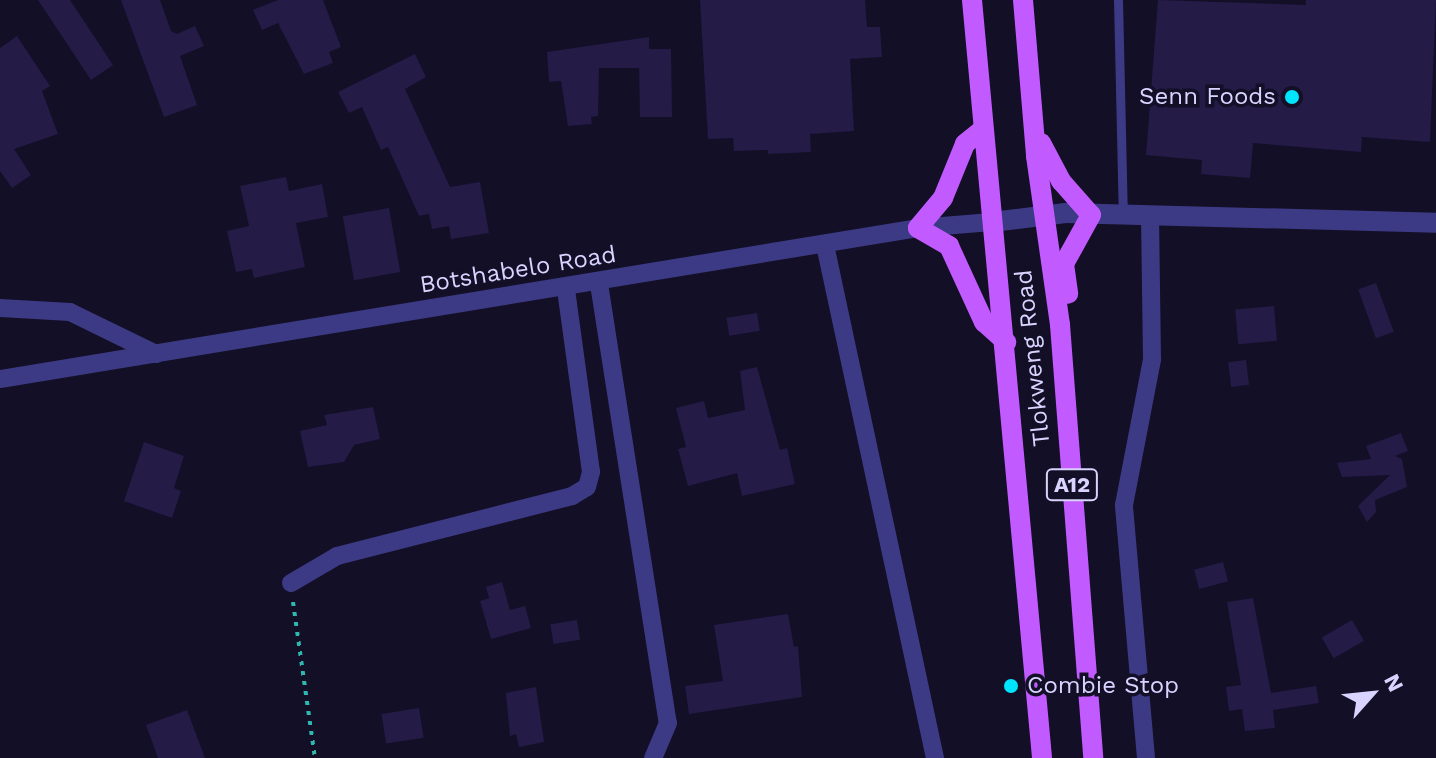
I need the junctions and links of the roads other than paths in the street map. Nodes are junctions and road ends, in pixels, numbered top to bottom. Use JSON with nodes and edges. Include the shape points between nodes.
{"nodes":[{"id":1,"x":972,"y":0,"type":"edge"},
{"id":2,"x":1023,"y":0,"type":"edge"},
{"id":3,"x":1118,"y":0,"type":"edge"},
{"id":4,"x":1035,"y":107,"type":"junction"},
{"id":5,"x":982,"y":130,"type":"junction"},
{"id":6,"x":1044,"y":213,"type":"junction"},
{"id":7,"x":1091,"y":215,"type":"junction"},
{"id":8,"x":1123,"y":216,"type":"junction"},
{"id":9,"x":1150,"y":216,"type":"junction"},
{"id":10,"x":992,"y":222,"type":"junction"},
{"id":11,"x":1436,"y":223,"type":"edge"},
{"id":12,"x":918,"y":228,"type":"junction"},
{"id":13,"x":825,"y":245,"type":"junction"},
{"id":14,"x":599,"y":284,"type":"junction"},
{"id":15,"x":566,"y":289,"type":"junction"},
{"id":16,"x":0,"y":308,"type":"edge"},
{"id":17,"x":1060,"y":325,"type":"junction"},
{"id":18,"x":1006,"y":342,"type":"junction"},
{"id":19,"x":156,"y":354,"type":"junction"},
{"id":20,"x":0,"y":379,"type":"edge"},
{"id":21,"x":291,"y":583,"type":"road end"},
{"id":22,"x":653,"y":758,"type":"edge"},
{"id":23,"x":935,"y":758,"type":"edge"},
{"id":24,"x":1042,"y":758,"type":"edge"},
{"id":25,"x":1093,"y":758,"type":"edge"},
{"id":26,"x":1146,"y":758,"type":"edge"}],
"edges":[{"from":1,"to":5,"type":"main road","name":"Tlokweng Road","number":"A12"},
{"from":2,"to":4,"type":"main road","name":"Tlokweng Road","number":"A12"},
{"from":3,"to":8,"type":"lane"},
{"from":4,"to":6,"type":"main road","name":"Tlokweng Road","number":"A12"},
{"from":4,"to":7,"type":"main road","via":[[1043,154]]},
{"from":5,"to":10,"type":"main road","name":"Tlokweng Road","number":"A12"},
{"from":5,"to":12,"type":"main road","via":[[965,144],[943,198]]},
{"from":6,"to":7,"type":"street","name":"Botshabelo Road"},
{"from":6,"to":10,"type":"street","name":"Botshabelo Road"},
{"from":6,"to":17,"type":"main road","name":"Tlokweng Road","number":"A12"},
{"from":7,"to":8,"type":"street","name":"Botshabelo Road"},
{"from":7,"to":17,"type":"main road","via":[[1064,264],[1069,298]]},
{"from":8,"to":9,"type":"street","name":"Botshabelo Road"},
{"from":9,"to":11,"type":"street","name":"Botshabelo Road"},
{"from":9,"to":26,"type":"street","via":[[1152,359],[1124,505]]},
{"from":10,"to":12,"type":"street","name":"Botshabelo Road"},
{"from":10,"to":18,"type":"main road","name":"Tlokweng Road","number":"A12"},
{"from":12,"to":13,"type":"street","name":"Botshabelo Road"},
{"from":12,"to":18,"type":"main road","via":[[949,246],[984,322]]},
{"from":13,"to":14,"type":"street","name":"Botshabelo Road"},
{"from":13,"to":23,"type":"street"},
{"from":14,"to":15,"type":"street","name":"Botshabelo Road"},
{"from":14,"to":22,"type":"street","via":[[668,723]]},
{"from":15,"to":19,"type":"street","name":"Botshabelo Road"},
{"from":15,"to":21,"type":"street","via":[[591,472],[587,487],[572,496],[337,556]]},
{"from":16,"to":19,"type":"street","via":[[70,312]]},
{"from":17,"to":25,"type":"main road","name":"Tlokweng Road","number":"A12"},
{"from":18,"to":24,"type":"main road","name":"Tlokweng Road","number":"A12"},
{"from":19,"to":20,"type":"street","name":"Botshabelo Road"}]}
